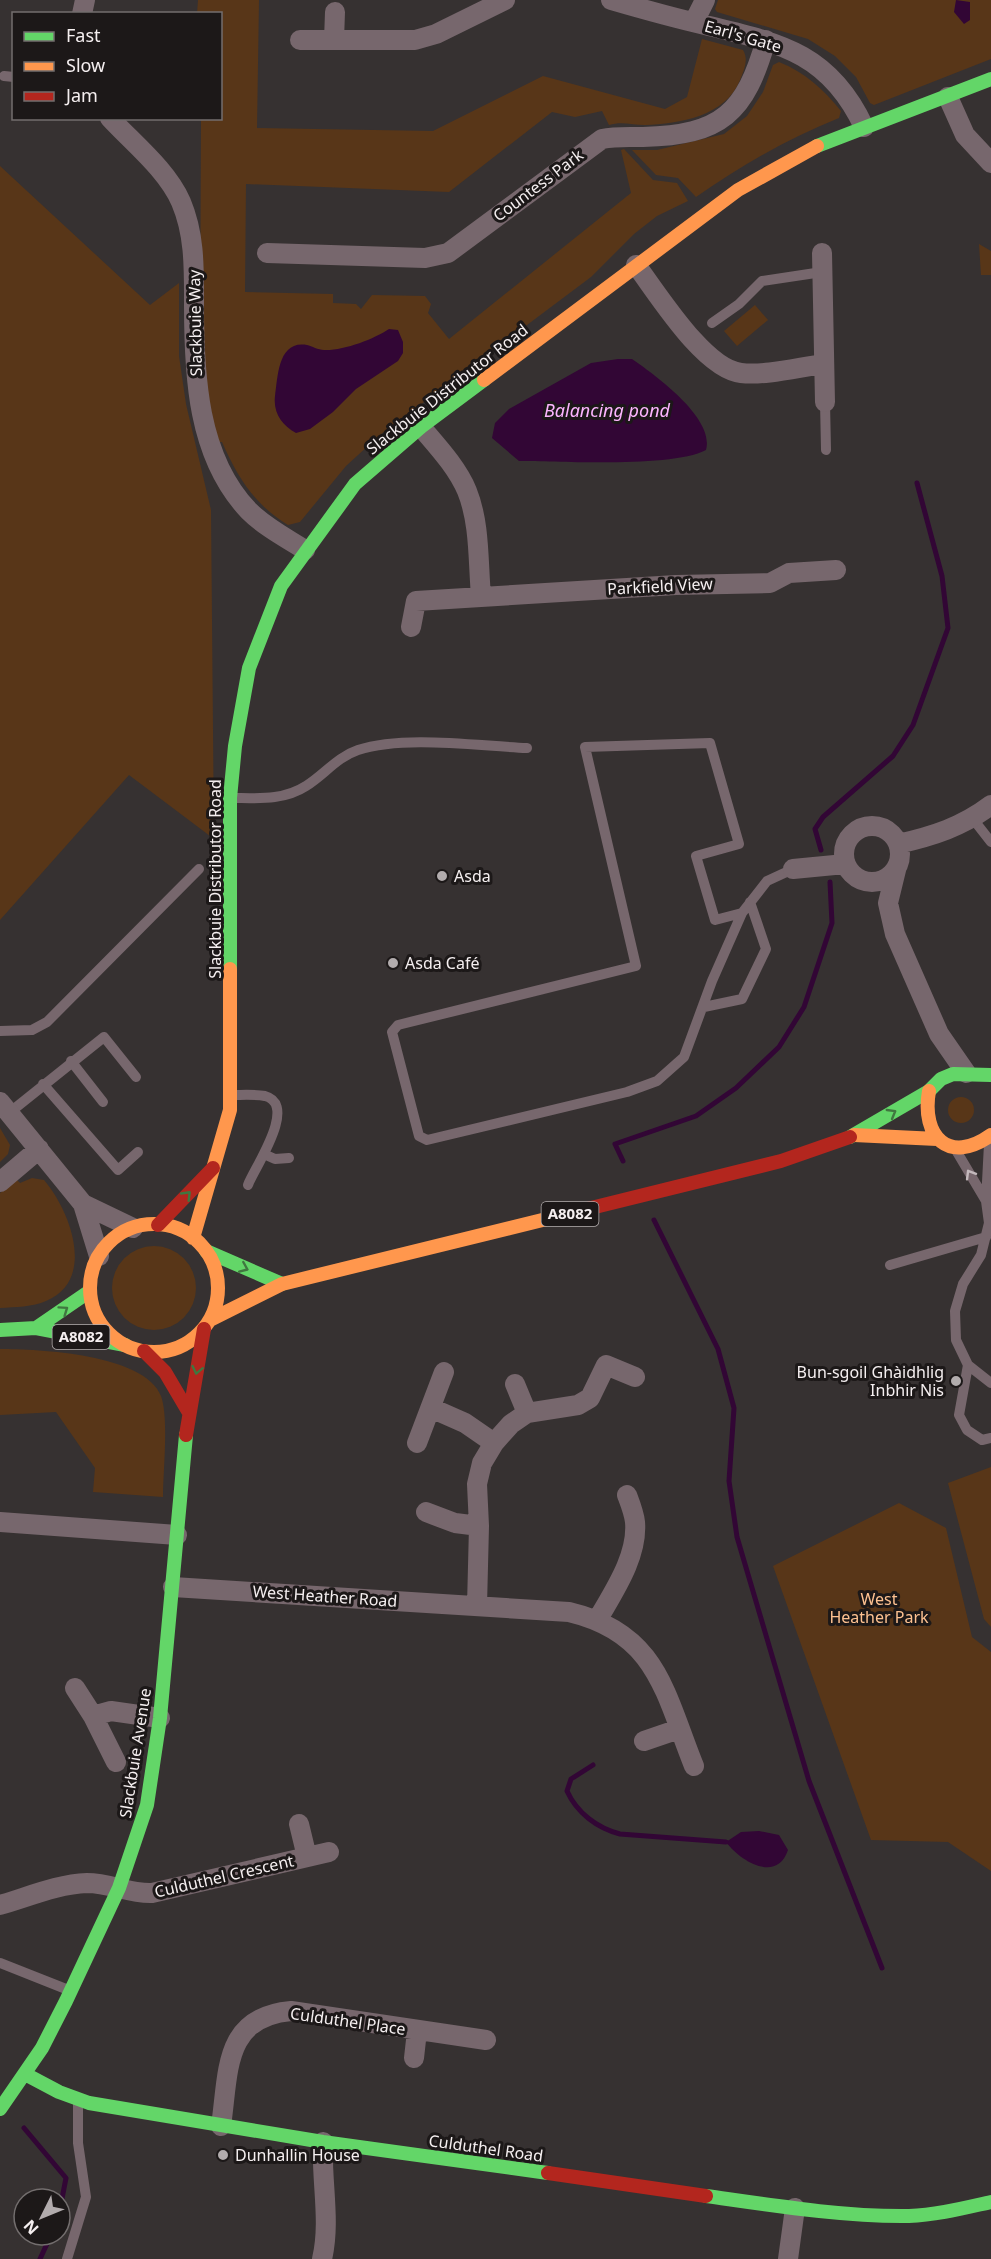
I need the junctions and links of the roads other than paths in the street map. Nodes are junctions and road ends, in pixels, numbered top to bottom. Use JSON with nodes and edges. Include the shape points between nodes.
{"nodes":[{"id":1,"x":505,"y":0,"type":"edge"},
{"id":2,"x":611,"y":0,"type":"edge"},
{"id":3,"x":705,"y":0,"type":"edge"},
{"id":4,"x":335,"y":12,"type":"dead end"},
{"id":5,"x":694,"y":22,"type":"junction"},
{"id":6,"x":300,"y":40,"type":"dead end"},
{"id":7,"x":334,"y":40,"type":"junction"},
{"id":8,"x":766,"y":40,"type":"junction"},
{"id":9,"x":991,"y":79,"type":"edge"},
{"id":10,"x":948,"y":97,"type":"junction"},
{"id":11,"x":112,"y":120,"type":"edge"},
{"id":12,"x":864,"y":127,"type":"junction"},
{"id":13,"x":991,"y":163,"type":"edge"},
{"id":14,"x":267,"y":253,"type":"dead end"},
{"id":15,"x":822,"y":263,"type":"joint"},
{"id":16,"x":636,"y":265,"type":"junction"},
{"id":17,"x":712,"y":323,"type":"dead end"},
{"id":18,"x":824,"y":364,"type":"junction"},
{"id":19,"x":825,"y":402,"type":"joint"},
{"id":20,"x":421,"y":427,"type":"junction"},
{"id":21,"x":826,"y":450,"type":"dead end"},
{"id":22,"x":305,"y":550,"type":"junction"},
{"id":23,"x":836,"y":570,"type":"dead end"},
{"id":24,"x":481,"y":596,"type":"junction"},
{"id":25,"x":411,"y":627,"type":"dead end"},
{"id":26,"x":527,"y":748,"type":"dead end"},
{"id":27,"x":230,"y":798,"type":"junction"},
{"id":28,"x":991,"y":805,"type":"edge"},
{"id":29,"x":973,"y":819,"type":"junction"},
{"id":30,"x":991,"y":842,"type":"edge"},
{"id":31,"x":898,"y":844,"type":"junction"},
{"id":32,"x":845,"y":864,"type":"junction"},
{"id":33,"x":897,"y":866,"type":"junction"},
{"id":34,"x":793,"y":869,"type":"joint"},
{"id":35,"x":199,"y":870,"type":"dead end"},
{"id":36,"x":860,"y":880,"type":"junction"},
{"id":37,"x":750,"y":902,"type":"junction"},
{"id":38,"x":888,"y":903,"type":"junction"},
{"id":39,"x":742,"y":913,"type":"junction"},
{"id":40,"x":704,"y":1007,"type":"junction"},
{"id":41,"x":0,"y":1031,"type":"edge"},
{"id":42,"x":939,"y":1034,"type":"junction"},
{"id":43,"x":71,"y":1061,"type":"junction"},
{"id":44,"x":978,"y":1075,"type":"edge"},
{"id":45,"x":136,"y":1077,"type":"dead end"},
{"id":46,"x":42,"y":1084,"type":"junction"},
{"id":47,"x":935,"y":1085,"type":"junction"},
{"id":48,"x":991,"y":1087,"type":"edge"},
{"id":49,"x":230,"y":1095,"type":"junction"},
{"id":50,"x":103,"y":1102,"type":"dead end"},
{"id":51,"x":5,"y":1108,"type":"edge"},
{"id":52,"x":854,"y":1135,"type":"junction"},
{"id":53,"x":990,"y":1136,"type":"edge"},
{"id":54,"x":937,"y":1139,"type":"junction"},
{"id":55,"x":954,"y":1147,"type":"junction"},
{"id":56,"x":39,"y":1149,"type":"junction"},
{"id":57,"x":138,"y":1152,"type":"dead end"},
{"id":58,"x":266,"y":1155,"type":"junction"},
{"id":59,"x":289,"y":1158,"type":"dead end"},
{"id":60,"x":216,"y":1165,"type":"junction"},
{"id":61,"x":0,"y":1182,"type":"edge"},
{"id":62,"x":248,"y":1185,"type":"dead end"},
{"id":63,"x":986,"y":1201,"type":"junction"},
{"id":64,"x":83,"y":1204,"type":"junction"},
{"id":65,"x":158,"y":1225,"type":"junction"},
{"id":66,"x":133,"y":1228,"type":"junction"},
{"id":67,"x":194,"y":1238,"type":"junction"},
{"id":68,"x":986,"y":1238,"type":"junction"},
{"id":69,"x":206,"y":1251,"type":"junction"},
{"id":70,"x":99,"y":1256,"type":"junction"},
{"id":71,"x":890,"y":1265,"type":"dead end"},
{"id":72,"x":282,"y":1284,"type":"junction"},
{"id":73,"x":90,"y":1290,"type":"junction"},
{"id":74,"x":207,"y":1324,"type":"junction"},
{"id":75,"x":36,"y":1328,"type":"junction"},
{"id":76,"x":0,"y":1329,"type":"edge"},
{"id":77,"x":126,"y":1346,"type":"junction"},
{"id":78,"x":144,"y":1352,"type":"junction"},
{"id":79,"x":973,"y":1369,"type":"junction"},
{"id":80,"x":444,"y":1372,"type":"dead end"},
{"id":81,"x":635,"y":1377,"type":"dead end"},
{"id":82,"x":991,"y":1383,"type":"edge"},
{"id":83,"x":515,"y":1384,"type":"dead end"},
{"id":84,"x":431,"y":1408,"type":"junction"},
{"id":85,"x":188,"y":1411,"type":"junction"},
{"id":86,"x":527,"y":1413,"type":"junction"},
{"id":87,"x":991,"y":1438,"type":"edge"},
{"id":88,"x":417,"y":1443,"type":"dead end"},
{"id":89,"x":494,"y":1443,"type":"junction"},
{"id":90,"x":627,"y":1495,"type":"dead end"},
{"id":91,"x":426,"y":1512,"type":"dead end"},
{"id":92,"x":0,"y":1522,"type":"edge"},
{"id":93,"x":479,"y":1526,"type":"junction"},
{"id":94,"x":177,"y":1535,"type":"junction"},
{"id":95,"x":173,"y":1587,"type":"junction"},
{"id":96,"x":477,"y":1606,"type":"junction"},
{"id":97,"x":598,"y":1619,"type":"junction"},
{"id":98,"x":75,"y":1688,"type":"dead end"},
{"id":99,"x":93,"y":1716,"type":"junction"},
{"id":100,"x":160,"y":1718,"type":"junction"},
{"id":101,"x":680,"y":1729,"type":"junction"},
{"id":102,"x":644,"y":1741,"type":"dead end"},
{"id":103,"x":116,"y":1762,"type":"dead end"},
{"id":104,"x":694,"y":1766,"type":"dead end"},
{"id":105,"x":299,"y":1824,"type":"dead end"},
{"id":106,"x":329,"y":1852,"type":"dead end"},
{"id":107,"x":307,"y":1857,"type":"junction"},
{"id":108,"x":119,"y":1888,"type":"junction"},
{"id":109,"x":0,"y":1905,"type":"edge"},
{"id":110,"x":0,"y":1963,"type":"edge"},
{"id":111,"x":71,"y":1991,"type":"junction"},
{"id":112,"x":417,"y":2031,"type":"junction"},
{"id":113,"x":486,"y":2040,"type":"dead end"},
{"id":114,"x":414,"y":2058,"type":"dead end"},
{"id":115,"x":25,"y":2074,"type":"junction"},
{"id":116,"x":77,"y":2099,"type":"junction"},
{"id":117,"x":0,"y":2109,"type":"edge"},
{"id":118,"x":221,"y":2126,"type":"junction"},
{"id":119,"x":323,"y":2142,"type":"junction"},
{"id":120,"x":991,"y":2202,"type":"edge"},
{"id":121,"x":795,"y":2208,"type":"junction"},
{"id":122,"x":67,"y":2259,"type":"edge"},
{"id":123,"x":322,"y":2259,"type":"edge"},
{"id":124,"x":788,"y":2259,"type":"edge"}],
"edges":[{"from":1,"to":7,"type":"street","via":[[436,34],[415,40]]},
{"from":2,"to":5,"type":"street","name":"Earl's Gate"},
{"from":3,"to":5,"type":"street","name":"Earl's Gate"},
{"from":4,"to":7,"type":"street"},
{"from":5,"to":8,"type":"street","name":"Earl's Gate"},
{"from":6,"to":7,"type":"street"},
{"from":8,"to":12,"type":"street","name":"Earl's Gate","via":[[797,52],[824,70],[842,87]]},
{"from":8,"to":14,"type":"street","name":"Countess Park","via":[[746,96],[730,114],[708,126],[676,134],[602,139],[448,253],[425,258]]},
{"from":9,"to":10,"type":"main road","name":"Slackbuie Distributor Road"},
{"from":10,"to":12,"type":"main road","name":"Slackbuie Distributor Road"},
{"from":10,"to":13,"type":"street","via":[[965,135]]},
{"from":11,"to":22,"type":"street","name":"Slackbuie Way","via":[[164,176],[180,200],[189,225],[194,253],[194,369],[201,408],[221,468],[250,512]]},
{"from":12,"to":16,"type":"main road","name":"Slackbuie Distributor Road","via":[[821,144],[738,190]]},
{"from":15,"to":17,"type":"lane","via":[[762,281]]},
{"from":15,"to":18,"type":"street"},
{"from":16,"to":18,"type":"street","via":[[703,350],[727,369],[742,374]]},
{"from":16,"to":20,"type":"main road","name":"Slackbuie Distributor Road"},
{"from":18,"to":19,"type":"street"},
{"from":19,"to":21,"type":"lane"},
{"from":20,"to":22,"type":"main road","name":"Slackbuie Distributor Road","via":[[355,484]]},
{"from":20,"to":24,"type":"street","via":[[467,490],[474,515]]},
{"from":22,"to":27,"type":"main road","name":"Slackbuie Distributor Road","via":[[281,586],[249,668]]},
{"from":23,"to":24,"type":"street","name":"Parkfield View","via":[[789,573],[770,583]]},
{"from":24,"to":25,"type":"street","name":"Parkfield View","via":[[416,601]]},
{"from":26,"to":27,"type":"lane","via":[[384,742],[340,758],[292,794]]},
{"from":27,"to":49,"type":"main road","name":"Slackbuie Distributor Road"},
{"from":28,"to":29,"type":"street"},
{"from":29,"to":30,"type":"lane"},
{"from":29,"to":31,"type":"street","via":[[949,831]]},
{"from":31,"to":32,"type":"street","via":[[894,836],[879,827],[862,828],[844,846]]},
{"from":31,"to":33,"type":"street"},
{"from":32,"to":34,"type":"street"},
{"from":32,"to":36,"type":"street"},
{"from":33,"to":36,"type":"street","via":[[886,879]]},
{"from":33,"to":38,"type":"street"},
{"from":34,"to":37,"type":"lane","via":[[767,881]]},
{"from":35,"to":41,"type":"lane","via":[[47,1022],[32,1030]]},
{"from":36,"to":38,"type":"street"},
{"from":37,"to":39,"type":"lane"},
{"from":37,"to":40,"type":"lane","via":[[766,949],[742,999]]},
{"from":38,"to":42,"type":"street","via":[[895,934]]},
{"from":39,"to":40,"type":"lane"},
{"from":39,"to":40,"type":"lane","via":[[715,920],[696,856],[739,844],[710,743],[585,747],[636,966],[398,1025],[392,1032],[419,1136],[427,1140],[627,1092],[657,1081],[684,1057]]},
{"from":42,"to":44,"type":"street"},
{"from":42,"to":47,"type":"street"},
{"from":43,"to":45,"type":"lane","via":[[104,1037]]},
{"from":43,"to":46,"type":"lane"},
{"from":43,"to":50,"type":"lane"},
{"from":44,"to":47,"type":"main road","number":"A8082","via":[[952,1074]]},
{"from":44,"to":48,"type":"main road"},
{"from":46,"to":51,"type":"lane"},
{"from":46,"to":57,"type":"lane","via":[[118,1170]]},
{"from":52,"to":47,"type":"main road","number":"A8082","one_way":true},
{"from":47,"to":54,"type":"main road","via":[[924,1107],[926,1120]]},
{"from":49,"to":58,"type":"lane","via":[[264,1096],[274,1102],[277,1116]]},
{"from":49,"to":60,"type":"main road","name":"Slackbuie Distributor Road"},
{"from":51,"to":56,"type":"street"},
{"from":52,"to":54,"type":"main road","number":"A8082"},
{"from":52,"to":72,"type":"main road","number":"A8082","via":[[781,1161]]},
{"from":53,"to":55,"type":"main road","via":[[975,1146]]},
{"from":53,"to":63,"type":"lane"},
{"from":54,"to":55,"type":"main road","number":"A8082"},
{"from":63,"to":55,"type":"lane","one_way":true},
{"from":56,"to":61,"type":"street"},
{"from":56,"to":64,"type":"street"},
{"from":58,"to":59,"type":"lane"},
{"from":58,"to":62,"type":"lane"},
{"from":65,"to":60,"type":"main road","name":"Slackbuie Distributor Road","one_way":true},
{"from":60,"to":67,"type":"main road","name":"Slackbuie Distributor Road"},
{"from":63,"to":68,"type":"lane"},
{"from":64,"to":66,"type":"street"},
{"from":64,"to":70,"type":"street"},
{"from":65,"to":66,"type":"main road","number":"A8082"},
{"from":65,"to":67,"type":"main road","number":"A8082"},
{"from":66,"to":70,"type":"main road","number":"A8082","via":[[119,1234]]},
{"from":67,"to":69,"type":"main road","number":"A8082"},
{"from":68,"to":71,"type":"lane"},
{"from":68,"to":79,"type":"lane","via":[[981,1255],[963,1284],[955,1311],[956,1340]]},
{"from":69,"to":72,"type":"main road","number":"A8082","one_way":true},
{"from":69,"to":74,"type":"main road","number":"A8082","via":[[218,1285]]},
{"from":70,"to":73,"type":"main road","number":"A8082"},
{"from":72,"to":74,"type":"main road","number":"A8082"},
{"from":75,"to":73,"type":"main road","number":"A8082","one_way":true},
{"from":73,"to":77,"type":"main road","number":"A8082","via":[[100,1323]]},
{"from":74,"to":78,"type":"main road","number":"A8082","via":[[187,1343],[166,1351]]},
{"from":74,"to":85,"type":"main road","name":"Slackbuie Avenue","one_way":true},
{"from":75,"to":76,"type":"main road","number":"A8082"},
{"from":75,"to":77,"type":"main road","number":"A8082"},
{"from":77,"to":78,"type":"main road","number":"A8082"},
{"from":78,"to":85,"type":"main road","via":[[165,1372]]},
{"from":79,"to":82,"type":"lane"},
{"from":79,"to":87,"type":"lane","via":[[959,1415],[968,1430],[982,1440]]},
{"from":80,"to":84,"type":"street"},
{"from":81,"to":86,"type":"street","via":[[606,1365],[590,1398],[578,1405]]},
{"from":83,"to":86,"type":"street"},
{"from":84,"to":88,"type":"street"},
{"from":84,"to":89,"type":"street","via":[[465,1423]]},
{"from":85,"to":94,"type":"main road","name":"Slackbuie Avenue"},
{"from":86,"to":89,"type":"street"},
{"from":89,"to":93,"type":"street","via":[[482,1463],[477,1484]]},
{"from":90,"to":97,"type":"street","via":[[635,1523],[630,1555],[620,1582]]},
{"from":91,"to":93,"type":"street","via":[[455,1523]]},
{"from":92,"to":94,"type":"street"},
{"from":93,"to":96,"type":"street"},
{"from":94,"to":95,"type":"main road","name":"Slackbuie Avenue"},
{"from":95,"to":96,"type":"street","name":"West Heather Road"},
{"from":95,"to":100,"type":"main road","name":"Slackbuie Avenue"},
{"from":96,"to":97,"type":"street","name":"West Heather Road","via":[[569,1612]]},
{"from":97,"to":101,"type":"street","name":"West Heather Road","via":[[622,1633],[646,1655]]},
{"from":98,"to":99,"type":"street"},
{"from":99,"to":100,"type":"street","via":[[111,1711]]},
{"from":99,"to":103,"type":"street"},
{"from":100,"to":108,"type":"main road","name":"Slackbuie Avenue","via":[[147,1805]]},
{"from":101,"to":102,"type":"street"},
{"from":101,"to":104,"type":"street","name":"West Heather Road"},
{"from":105,"to":107,"type":"street"},
{"from":106,"to":107,"type":"street","name":"Culduthel Crescent"},
{"from":107,"to":108,"type":"street","name":"Culduthel Crescent","via":[[153,1893]]},
{"from":108,"to":109,"type":"street","name":"Culduthel Crescent","via":[[88,1883],[67,1886]]},
{"from":108,"to":111,"type":"main road","name":"Slackbuie Avenue"},
{"from":110,"to":111,"type":"lane"},
{"from":111,"to":115,"type":"main road","name":"Slackbuie Avenue"},
{"from":112,"to":113,"type":"street","name":"Culduthel Place"},
{"from":112,"to":114,"type":"street"},
{"from":112,"to":118,"type":"street","name":"Culduthel Place","via":[[291,2011],[254,2020],[240,2033],[232,2050]]},
{"from":115,"to":116,"type":"main road","name":"Culduthel Road"},
{"from":115,"to":117,"type":"main road"},
{"from":116,"to":118,"type":"main road","name":"Culduthel Road"},
{"from":116,"to":122,"type":"lane","via":[[78,2143],[86,2197]]},
{"from":118,"to":119,"type":"main road","name":"Culduthel Road"},
{"from":119,"to":121,"type":"main road","name":"Culduthel Road"},
{"from":119,"to":123,"type":"street","via":[[326,2246]]},
{"from":120,"to":121,"type":"main road","name":"Culduthel Road","via":[[909,2216]]},
{"from":121,"to":124,"type":"street"}]}
